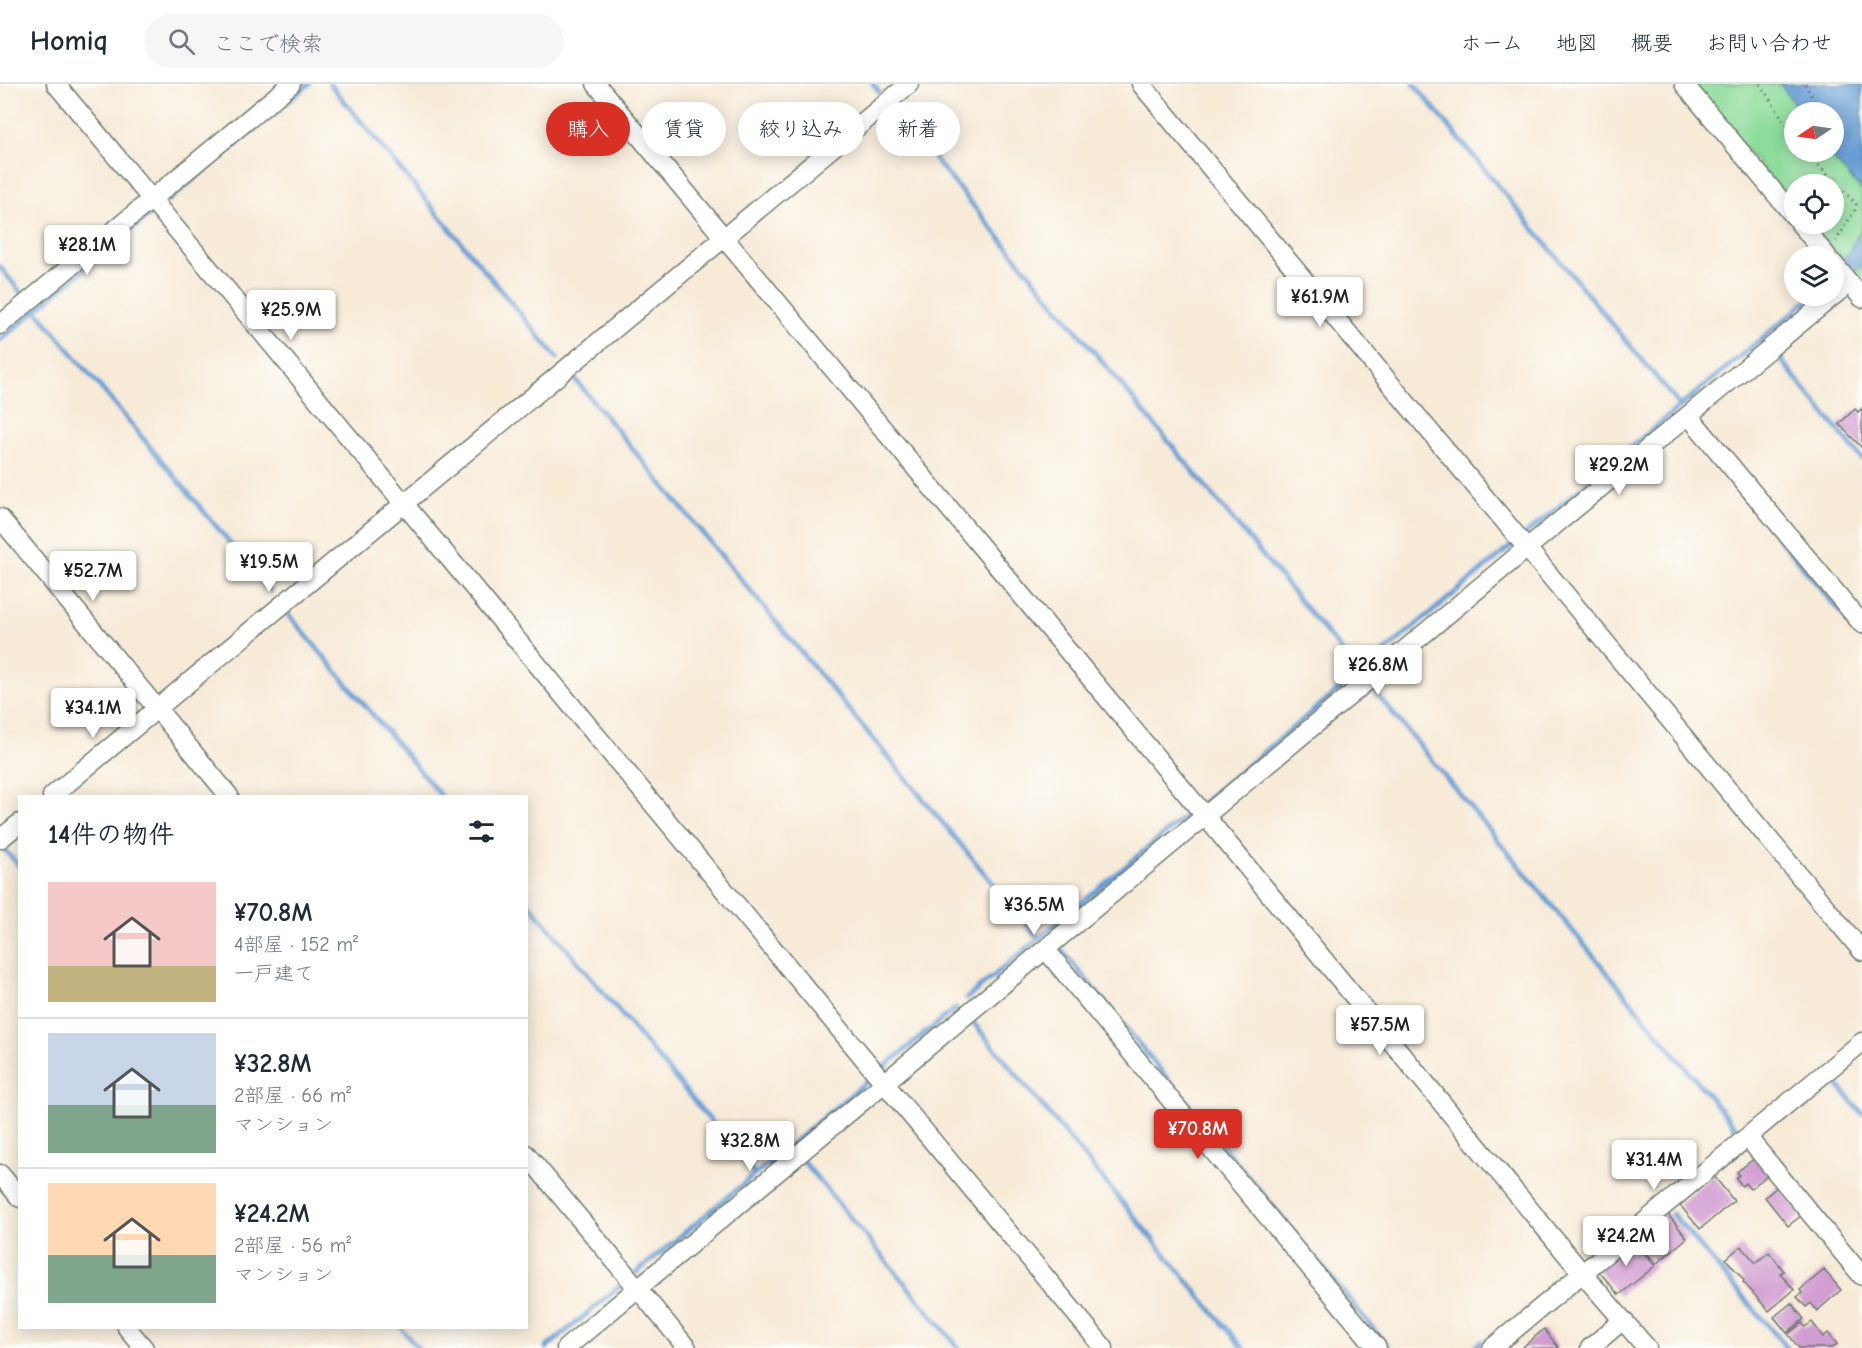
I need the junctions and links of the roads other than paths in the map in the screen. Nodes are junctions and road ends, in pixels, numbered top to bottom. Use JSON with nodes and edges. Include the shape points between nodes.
{"nodes":[{"id":1,"x":56,"y":84,"type":"edge"},
{"id":2,"x":291,"y":84,"type":"edge"},
{"id":3,"x":596,"y":84,"type":"edge"},
{"id":4,"x":909,"y":84,"type":"edge"},
{"id":5,"x":1141,"y":84,"type":"edge"},
{"id":6,"x":1684,"y":84,"type":"edge"},
{"id":7,"x":151,"y":200,"type":"junction"},
{"id":8,"x":1784,"y":204,"type":"edge"},
{"id":9,"x":1809,"y":234,"type":"edge"},
{"id":10,"x":723,"y":237,"type":"junction"},
{"id":11,"x":1820,"y":246,"type":"edge"},
{"id":12,"x":1844,"y":274,"type":"edge"},
{"id":13,"x":1862,"y":298,"type":"edge"},
{"id":14,"x":1798,"y":306,"type":"edge"},
{"id":15,"x":0,"y":325,"type":"edge"},
{"id":16,"x":1689,"y":416,"type":"junction"},
{"id":17,"x":404,"y":504,"type":"junction"},
{"id":18,"x":0,"y":518,"type":"edge"},
{"id":19,"x":1527,"y":548,"type":"junction"},
{"id":20,"x":1862,"y":624,"type":"edge"},
{"id":21,"x":158,"y":710,"type":"junction"},
{"id":22,"x":53,"y":795,"type":"edge"},
{"id":23,"x":229,"y":795,"type":"edge"},
{"id":24,"x":1206,"y":817,"type":"junction"},
{"id":25,"x":18,"y":825,"type":"edge"},
{"id":26,"x":0,"y":839,"type":"edge"},
{"id":27,"x":1046,"y":950,"type":"junction"},
{"id":28,"x":1862,"y":951,"type":"edge"},
{"id":29,"x":1862,"y":1042,"type":"edge"},
{"id":30,"x":885,"y":1083,"type":"junction"},
{"id":31,"x":1748,"y":1138,"type":"junction"},
{"id":32,"x":528,"y":1156,"type":"edge"},
{"id":33,"x":0,"y":1174,"type":"edge"},
{"id":34,"x":18,"y":1196,"type":"edge"},
{"id":35,"x":1582,"y":1273,"type":"junction"},
{"id":36,"x":1862,"y":1276,"type":"edge"},
{"id":37,"x":638,"y":1288,"type":"junction"},
{"id":38,"x":1623,"y":1320,"type":"junction"},
{"id":39,"x":129,"y":1329,"type":"edge"},
{"id":40,"x":144,"y":1348,"type":"edge"},
{"id":41,"x":566,"y":1348,"type":"edge"},
{"id":42,"x":687,"y":1348,"type":"edge"},
{"id":43,"x":1104,"y":1348,"type":"edge"},
{"id":44,"x":1377,"y":1348,"type":"edge"},
{"id":45,"x":1492,"y":1348,"type":"edge"},
{"id":46,"x":1590,"y":1348,"type":"edge"},
{"id":47,"x":1647,"y":1348,"type":"edge"}],
"edges":[{"from":1,"to":7,"type":"street"},
{"from":2,"to":7,"type":"street"},
{"from":3,"to":10,"type":"street"},
{"from":4,"to":10,"type":"street"},
{"from":5,"to":19,"type":"street"},
{"from":6,"to":8,"type":"street"},
{"from":7,"to":15,"type":"street"},
{"from":7,"to":17,"type":"street"},
{"from":9,"to":11,"type":"street"},
{"from":10,"to":17,"type":"street"},
{"from":10,"to":24,"type":"street"},
{"from":12,"to":13,"type":"street"},
{"from":14,"to":16,"type":"street"},
{"from":16,"to":19,"type":"street"},
{"from":16,"to":20,"type":"street"},
{"from":17,"to":21,"type":"street"},
{"from":17,"to":30,"type":"street"},
{"from":18,"to":21,"type":"street"},
{"from":19,"to":24,"type":"street"},
{"from":19,"to":28,"type":"street"},
{"from":21,"to":22,"type":"street"},
{"from":21,"to":23,"type":"street"},
{"from":24,"to":27,"type":"street"},
{"from":24,"to":35,"type":"street"},
{"from":25,"to":26,"type":"street"},
{"from":27,"to":30,"type":"street"},
{"from":27,"to":44,"type":"street"},
{"from":29,"to":31,"type":"street"},
{"from":30,"to":37,"type":"street"},
{"from":30,"to":43,"type":"street"},
{"from":31,"to":35,"type":"street"},
{"from":31,"to":36,"type":"street"},
{"from":32,"to":37,"type":"street"},
{"from":33,"to":34,"type":"street"},
{"from":35,"to":38,"type":"street"},
{"from":35,"to":45,"type":"street"},
{"from":37,"to":41,"type":"street"},
{"from":37,"to":42,"type":"street"},
{"from":38,"to":46,"type":"street"},
{"from":38,"to":47,"type":"street"},
{"from":39,"to":40,"type":"street"}]}
